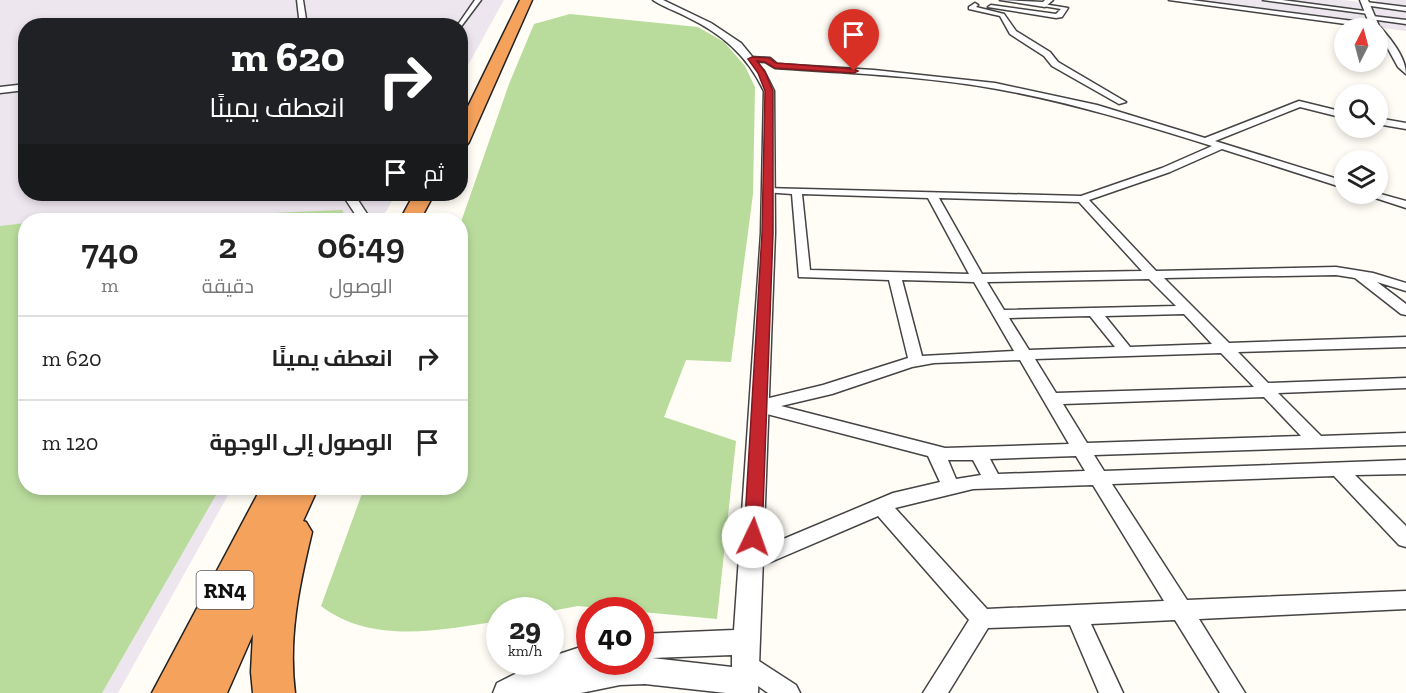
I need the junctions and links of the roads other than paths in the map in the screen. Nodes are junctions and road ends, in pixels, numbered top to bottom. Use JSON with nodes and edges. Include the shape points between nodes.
{"nodes":[{"id":1,"x":300,"y":0,"type":"edge"},
{"id":2,"x":478,"y":0,"type":"edge"},
{"id":3,"x":518,"y":0,"type":"edge"},
{"id":4,"x":526,"y":0,"type":"edge"},
{"id":5,"x":657,"y":0,"type":"edge"},
{"id":6,"x":1004,"y":0,"type":"edge"},
{"id":7,"x":1009,"y":0,"type":"edge"},
{"id":8,"x":1173,"y":0,"type":"edge"},
{"id":9,"x":1266,"y":0,"type":"edge"},
{"id":10,"x":1355,"y":0,"type":"edge"},
{"id":11,"x":974,"y":2,"type":"edge"},
{"id":12,"x":1047,"y":3,"type":"edge"},
{"id":13,"x":1406,"y":9,"type":"edge"},
{"id":14,"x":1358,"y":11,"type":"junction"},
{"id":15,"x":1370,"y":13,"type":"edge"},
{"id":16,"x":303,"y":18,"type":"edge"},
{"id":17,"x":466,"y":18,"type":"edge"},
{"id":18,"x":1360,"y":18,"type":"edge"},
{"id":19,"x":1334,"y":20,"type":"edge"},
{"id":20,"x":1406,"y":22,"type":"edge"},
{"id":21,"x":752,"y":59,"type":"junction"},
{"id":22,"x":1406,"y":72,"type":"edge"},
{"id":23,"x":18,"y":88,"type":"edge"},
{"id":24,"x":0,"y":90,"type":"edge"},
{"id":25,"x":1122,"y":102,"type":"dead end"},
{"id":26,"x":468,"y":104,"type":"edge"},
{"id":27,"x":1334,"y":113,"type":"edge"},
{"id":28,"x":1388,"y":123,"type":"edge"},
{"id":29,"x":468,"y":125,"type":"edge"},
{"id":30,"x":1406,"y":126,"type":"edge"},
{"id":31,"x":1208,"y":140,"type":"junction"},
{"id":32,"x":1221,"y":146,"type":"junction"},
{"id":33,"x":1334,"y":182,"type":"edge"},
{"id":34,"x":768,"y":192,"type":"junction"},
{"id":35,"x":798,"y":195,"type":"junction"},
{"id":36,"x":933,"y":198,"type":"junction"},
{"id":37,"x":1388,"y":200,"type":"edge"},
{"id":38,"x":1085,"y":202,"type":"junction"},
{"id":39,"x":1406,"y":205,"type":"edge"},
{"id":40,"x":1357,"y":273,"type":"junction"},
{"id":41,"x":1153,"y":275,"type":"junction"},
{"id":42,"x":895,"y":277,"type":"junction"},
{"id":43,"x":978,"y":278,"type":"junction"},
{"id":44,"x":1406,"y":287,"type":"edge"},
{"id":45,"x":1188,"y":310,"type":"junction"},
{"id":46,"x":1406,"y":311,"type":"edge"},
{"id":47,"x":1095,"y":313,"type":"junction"},
{"id":48,"x":1002,"y":314,"type":"junction"},
{"id":49,"x":1406,"y":342,"type":"edge"},
{"id":50,"x":1225,"y":348,"type":"junction"},
{"id":51,"x":1125,"y":350,"type":"junction"},
{"id":52,"x":1026,"y":354,"type":"junction"},
{"id":53,"x":916,"y":361,"type":"junction"},
{"id":54,"x":1406,"y":383,"type":"edge"},
{"id":55,"x":1406,"y":391,"type":"edge"},
{"id":56,"x":1268,"y":392,"type":"junction"},
{"id":57,"x":1052,"y":399,"type":"junction"},
{"id":58,"x":759,"y":406,"type":"junction"},
{"id":59,"x":1406,"y":439,"type":"edge"},
{"id":60,"x":1316,"y":441,"type":"junction"},
{"id":61,"x":1082,"y":449,"type":"junction"},
{"id":62,"x":935,"y":451,"type":"junction"},
{"id":63,"x":978,"y":453,"type":"junction"},
{"id":64,"x":1406,"y":467,"type":"edge"},
{"id":65,"x":1338,"y":469,"type":"junction"},
{"id":66,"x":1099,"y":478,"type":"junction"},
{"id":67,"x":993,"y":481,"type":"junction"},
{"id":68,"x":951,"y":487,"type":"junction"},
{"id":69,"x":273,"y":495,"type":"edge"},
{"id":70,"x":300,"y":495,"type":"edge"},
{"id":71,"x":301,"y":495,"type":"edge"},
{"id":72,"x":881,"y":506,"type":"junction"},
{"id":73,"x":1406,"y":539,"type":"edge"},
{"id":74,"x":752,"y":561,"type":"junction"},
{"id":75,"x":238,"y":564,"type":"junction"},
{"id":76,"x":1406,"y":600,"type":"edge"},
{"id":77,"x":1180,"y":608,"type":"junction"},
{"id":78,"x":1076,"y":614,"type":"junction"},
{"id":79,"x":982,"y":619,"type":"junction"},
{"id":80,"x":654,"y":649,"type":"edge"},
{"id":81,"x":576,"y":667,"type":"edge"},
{"id":82,"x":745,"y":670,"type":"edge"},
{"id":83,"x":552,"y":684,"type":"edge"},
{"id":84,"x":937,"y":692,"type":"edge"},
{"id":85,"x":161,"y":693,"type":"edge"},
{"id":86,"x":173,"y":693,"type":"edge"},
{"id":87,"x":205,"y":693,"type":"edge"},
{"id":88,"x":274,"y":693,"type":"edge"},
{"id":89,"x":507,"y":693,"type":"edge"},
{"id":90,"x":788,"y":693,"type":"edge"},
{"id":91,"x":1112,"y":693,"type":"edge"},
{"id":92,"x":1233,"y":693,"type":"edge"}],
"edges":[{"from":1,"to":16,"type":"street"},
{"from":2,"to":17,"type":"street"},
{"from":3,"to":26,"type":"highway"},
{"from":4,"to":29,"type":"highway"},
{"from":5,"to":21,"type":"street","via":[[726,35]]},
{"from":6,"to":7,"type":"street"},
{"from":7,"to":12,"type":"street"},
{"from":8,"to":19,"type":"street"},
{"from":9,"to":14,"type":"street"},
{"from":10,"to":14,"type":"street"},
{"from":10,"to":15,"type":"street"},
{"from":11,"to":12,"type":"street","via":[[1056,16],[1065,8]]},
{"from":11,"to":25,"type":"street","via":[[971,8],[1002,15],[1013,32],[1047,54],[1055,64]]},
{"from":13,"to":15,"type":"street"},
{"from":14,"to":15,"type":"street"},
{"from":14,"to":18,"type":"street"},
{"from":15,"to":20,"type":"street"},
{"from":15,"to":22,"type":"street"},
{"from":21,"to":31,"type":"street","via":[[767,60],[775,66],[995,86],[1094,107]]},
{"from":21,"to":34,"type":"street","via":[[769,91]]},
{"from":23,"to":24,"type":"street"},
{"from":27,"to":31,"type":"street","via":[[1299,104],[1293,110]]},
{"from":28,"to":30,"type":"street"},
{"from":31,"to":32,"type":"street"},
{"from":32,"to":33,"type":"street"},
{"from":32,"to":38,"type":"street","via":[[1126,184],[1117,193]]},
{"from":34,"to":35,"type":"street"},
{"from":34,"to":36,"type":"street"},
{"from":34,"to":58,"type":"street"},
{"from":35,"to":36,"type":"street"},
{"from":35,"to":42,"type":"street","via":[[804,274]]},
{"from":36,"to":38,"type":"street"},
{"from":36,"to":43,"type":"street"},
{"from":37,"to":39,"type":"street"},
{"from":38,"to":41,"type":"street"},
{"from":40,"to":41,"type":"street"},
{"from":40,"to":44,"type":"street"},
{"from":40,"to":46,"type":"street"},
{"from":41,"to":43,"type":"street"},
{"from":41,"to":45,"type":"street"},
{"from":42,"to":43,"type":"street"},
{"from":42,"to":53,"type":"street"},
{"from":43,"to":48,"type":"street"},
{"from":45,"to":47,"type":"street"},
{"from":45,"to":50,"type":"street"},
{"from":47,"to":48,"type":"street"},
{"from":47,"to":51,"type":"street"},
{"from":48,"to":52,"type":"street"},
{"from":49,"to":50,"type":"street"},
{"from":50,"to":51,"type":"street"},
{"from":50,"to":56,"type":"street"},
{"from":51,"to":52,"type":"street"},
{"from":52,"to":53,"type":"street"},
{"from":52,"to":57,"type":"street"},
{"from":53,"to":58,"type":"street","via":[[826,390]]},
{"from":54,"to":56,"type":"street"},
{"from":55,"to":56,"type":"street"},
{"from":56,"to":57,"type":"street"},
{"from":56,"to":60,"type":"street"},
{"from":57,"to":61,"type":"street"},
{"from":58,"to":62,"type":"street"},
{"from":58,"to":74,"type":"street"},
{"from":59,"to":60,"type":"street"},
{"from":60,"to":61,"type":"street"},
{"from":61,"to":63,"type":"street"},
{"from":61,"to":66,"type":"street"},
{"from":62,"to":63,"type":"street"},
{"from":62,"to":68,"type":"street"},
{"from":63,"to":67,"type":"street"},
{"from":64,"to":65,"type":"street"},
{"from":65,"to":66,"type":"street"},
{"from":65,"to":73,"type":"street"},
{"from":66,"to":67,"type":"street"},
{"from":66,"to":77,"type":"street"},
{"from":67,"to":68,"type":"street"},
{"from":68,"to":72,"type":"street"},
{"from":69,"to":75,"type":"highway","number":"RN4"},
{"from":70,"to":87,"type":"highway","number":"RN4"},
{"from":71,"to":88,"type":"highway","via":[[273,625],[270,651]]},
{"from":72,"to":74,"type":"street"},
{"from":72,"to":79,"type":"street"},
{"from":74,"to":82,"type":"street"},
{"from":75,"to":85,"type":"highway"},
{"from":75,"to":86,"type":"highway","number":"RN4"},
{"from":76,"to":77,"type":"street"},
{"from":77,"to":78,"type":"street"},
{"from":77,"to":92,"type":"street"},
{"from":78,"to":79,"type":"street"},
{"from":78,"to":91,"type":"street"},
{"from":79,"to":84,"type":"street"},
{"from":80,"to":82,"type":"street"},
{"from":81,"to":83,"type":"street"},
{"from":82,"to":83,"type":"street","via":[[696,674],[653,670]]},
{"from":82,"to":90,"type":"street"},
{"from":83,"to":89,"type":"street"}]}
